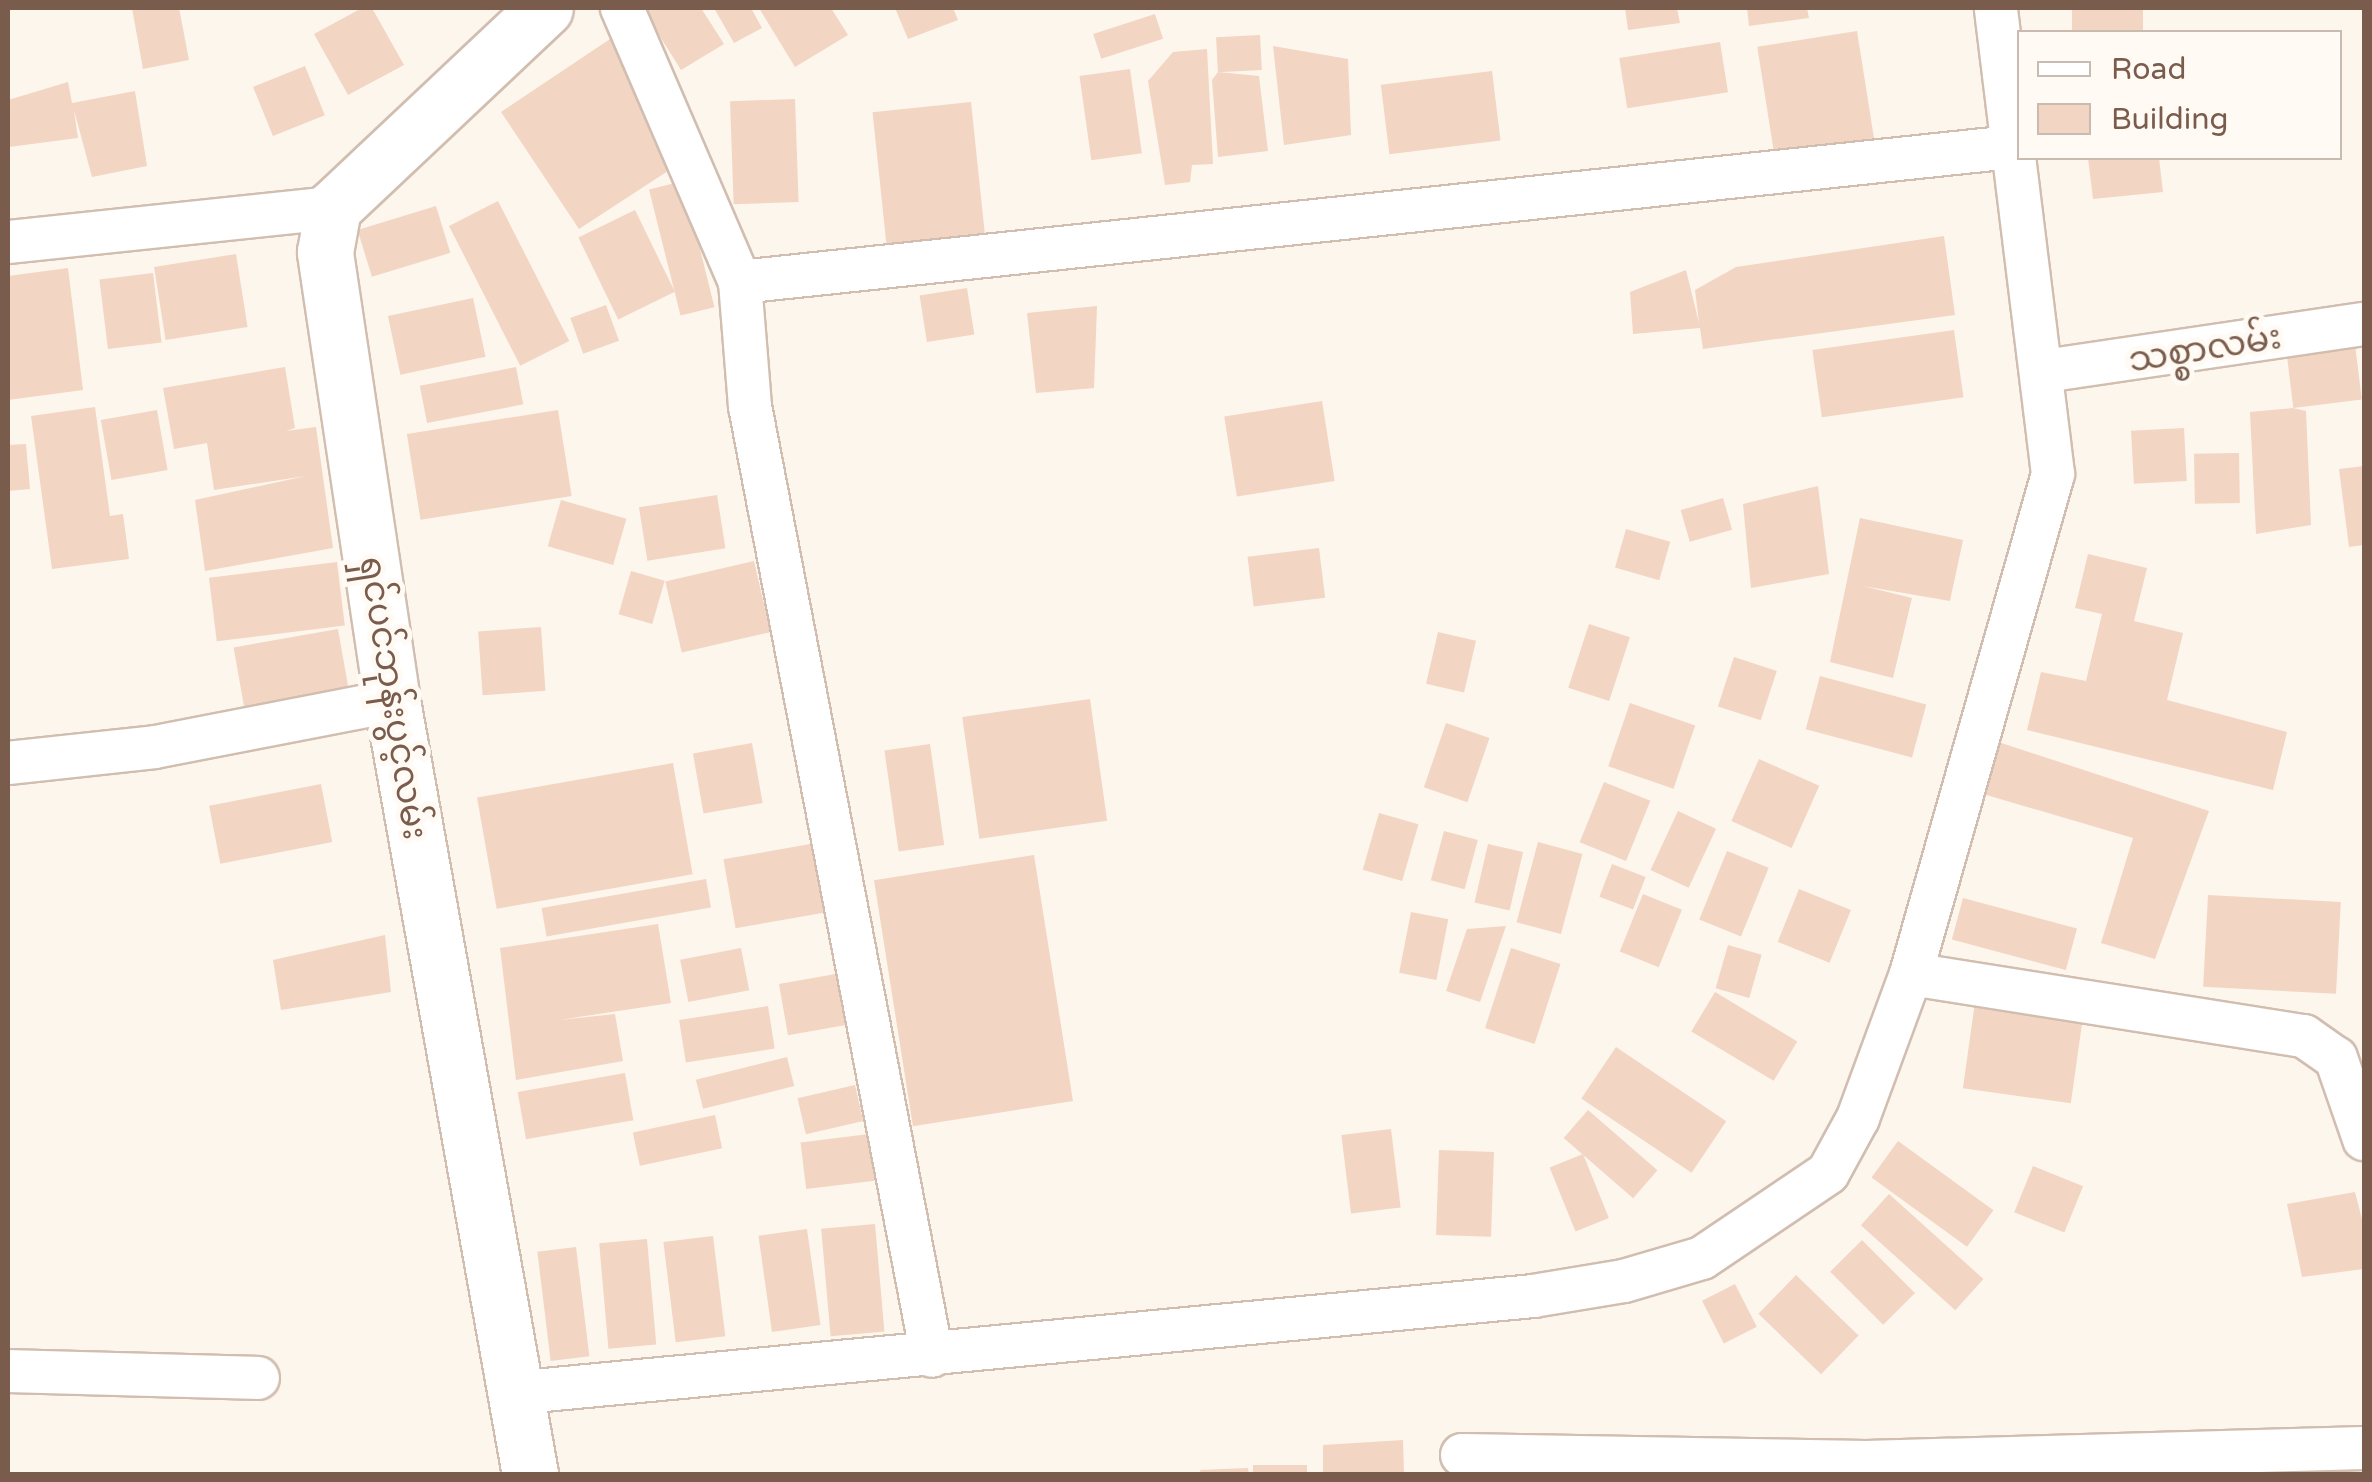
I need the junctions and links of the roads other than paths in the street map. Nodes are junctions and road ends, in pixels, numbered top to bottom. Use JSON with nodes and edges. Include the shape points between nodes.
{"nodes":[{"id":1,"x":544,"y":8,"type":"edge"},
{"id":2,"x":622,"y":8,"type":"edge"},
{"id":3,"x":1996,"y":8,"type":"edge"},
{"id":4,"x":2011,"y":147,"type":"junction"},
{"id":5,"x":333,"y":208,"type":"junction"},
{"id":6,"x":8,"y":242,"type":"edge"},
{"id":7,"x":740,"y":282,"type":"junction"},
{"id":8,"x":2364,"y":324,"type":"edge"},
{"id":9,"x":2045,"y":371,"type":"junction"},
{"id":10,"x":392,"y":701,"type":"junction"},
{"id":11,"x":8,"y":763,"type":"edge"},
{"id":12,"x":1911,"y":974,"type":"junction"},
{"id":13,"x":2364,"y":1139,"type":"edge"},
{"id":14,"x":932,"y":1356,"type":"junction"},
{"id":15,"x":8,"y":1370,"type":"edge"},
{"id":16,"x":258,"y":1378,"type":"dead end"},
{"id":17,"x":513,"y":1393,"type":"junction"},
{"id":18,"x":2364,"y":1448,"type":"edge"},
{"id":19,"x":1462,"y":1455,"type":"dead end"},
{"id":20,"x":530,"y":1474,"type":"edge"}],
"edges":[{"from":1,"to":5,"type":"street"},
{"from":2,"to":7,"type":"street","via":[[712,203]]},
{"from":3,"to":4,"type":"street"},
{"from":4,"to":7,"type":"street"},
{"from":4,"to":9,"type":"street"},
{"from":5,"to":6,"type":"street"},
{"from":5,"to":10,"type":"street","name":"ရှင်ပင်ဘုန်းပွင့်လမ်း","via":[[325,252]]},
{"from":7,"to":14,"type":"street","via":[[750,406]]},
{"from":8,"to":9,"type":"street","name":"သစ္စာလမ်း"},
{"from":9,"to":12,"type":"street","via":[[2053,474]]},
{"from":10,"to":11,"type":"street","via":[[155,747]]},
{"from":10,"to":17,"type":"street","name":"ရှင်ပင်ဘုန်းပွင့်လမ်း"},
{"from":12,"to":13,"type":"street","via":[[2304,1036],[2336,1058]]},
{"from":12,"to":14,"type":"street","via":[[1858,1118],[1828,1173],[1702,1258],[1624,1281],[1533,1296]]},
{"from":14,"to":17,"type":"street"},
{"from":15,"to":16,"type":"street"},
{"from":17,"to":20,"type":"street","name":"ရှင်ပင်ဘုန်းပွင့်လမ်း"},
{"from":18,"to":19,"type":"street","via":[[1866,1462]]}]}
